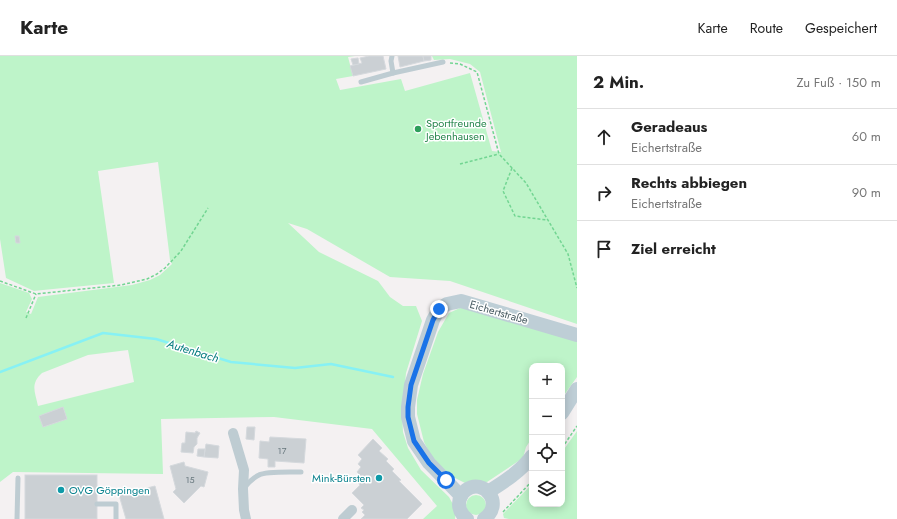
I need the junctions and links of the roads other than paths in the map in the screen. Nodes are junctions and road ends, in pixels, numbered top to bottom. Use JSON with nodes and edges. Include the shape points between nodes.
{"nodes":[{"id":1,"x":392,"y":56,"type":"edge"},
{"id":2,"x":443,"y":62,"type":"road end"},
{"id":3,"x":394,"y":74,"type":"junction"},
{"id":4,"x":362,"y":82,"type":"dead end"},
{"id":5,"x":577,"y":335,"type":"edge"},
{"id":6,"x":577,"y":390,"type":"edge"},
{"id":7,"x":565,"y":408,"type":"edge"},
{"id":8,"x":233,"y":433,"type":"dead end"},
{"id":9,"x":529,"y":459,"type":"edge"},
{"id":10,"x":301,"y":472,"type":"dead end"},
{"id":11,"x":18,"y":478,"type":"dead end"},
{"id":12,"x":243,"y":488,"type":"junction"},
{"id":13,"x":488,"y":492,"type":"junction"},
{"id":14,"x":461,"y":496,"type":"junction"},
{"id":15,"x":97,"y":504,"type":"dead end"},
{"id":16,"x":352,"y":510,"type":"dead end"},
{"id":17,"x":17,"y":519,"type":"edge"},
{"id":18,"x":116,"y":519,"type":"edge"},
{"id":19,"x":246,"y":519,"type":"edge"},
{"id":20,"x":343,"y":519,"type":"edge"},
{"id":21,"x":466,"y":519,"type":"edge"},
{"id":22,"x":484,"y":519,"type":"edge"}],
"edges":[{"from":1,"to":3,"type":"lane"},
{"from":2,"to":3,"type":"lane"},
{"from":3,"to":4,"type":"lane"},
{"from":5,"to":14,"type":"street","name":"Eichertstraße","via":[[461,301],[439,309],[411,385],[408,417],[414,441],[429,463]]},
{"from":6,"to":7,"type":"street"},
{"from":8,"to":12,"type":"street","via":[[244,470]]},
{"from":9,"to":13,"type":"street"},
{"from":10,"to":12,"type":"lane","via":[[260,474]]},
{"from":11,"to":17,"type":"lane"},
{"from":12,"to":19,"type":"street"},
{"from":13,"to":14,"type":"street","via":[[474,487],[468,488]]},
{"from":13,"to":22,"type":"street","via":[[493,506],[492,511]]},
{"from":14,"to":21,"type":"street","via":[[458,505]]},
{"from":15,"to":18,"type":"lane","via":[[116,504]]},
{"from":16,"to":20,"type":"street"}]}
